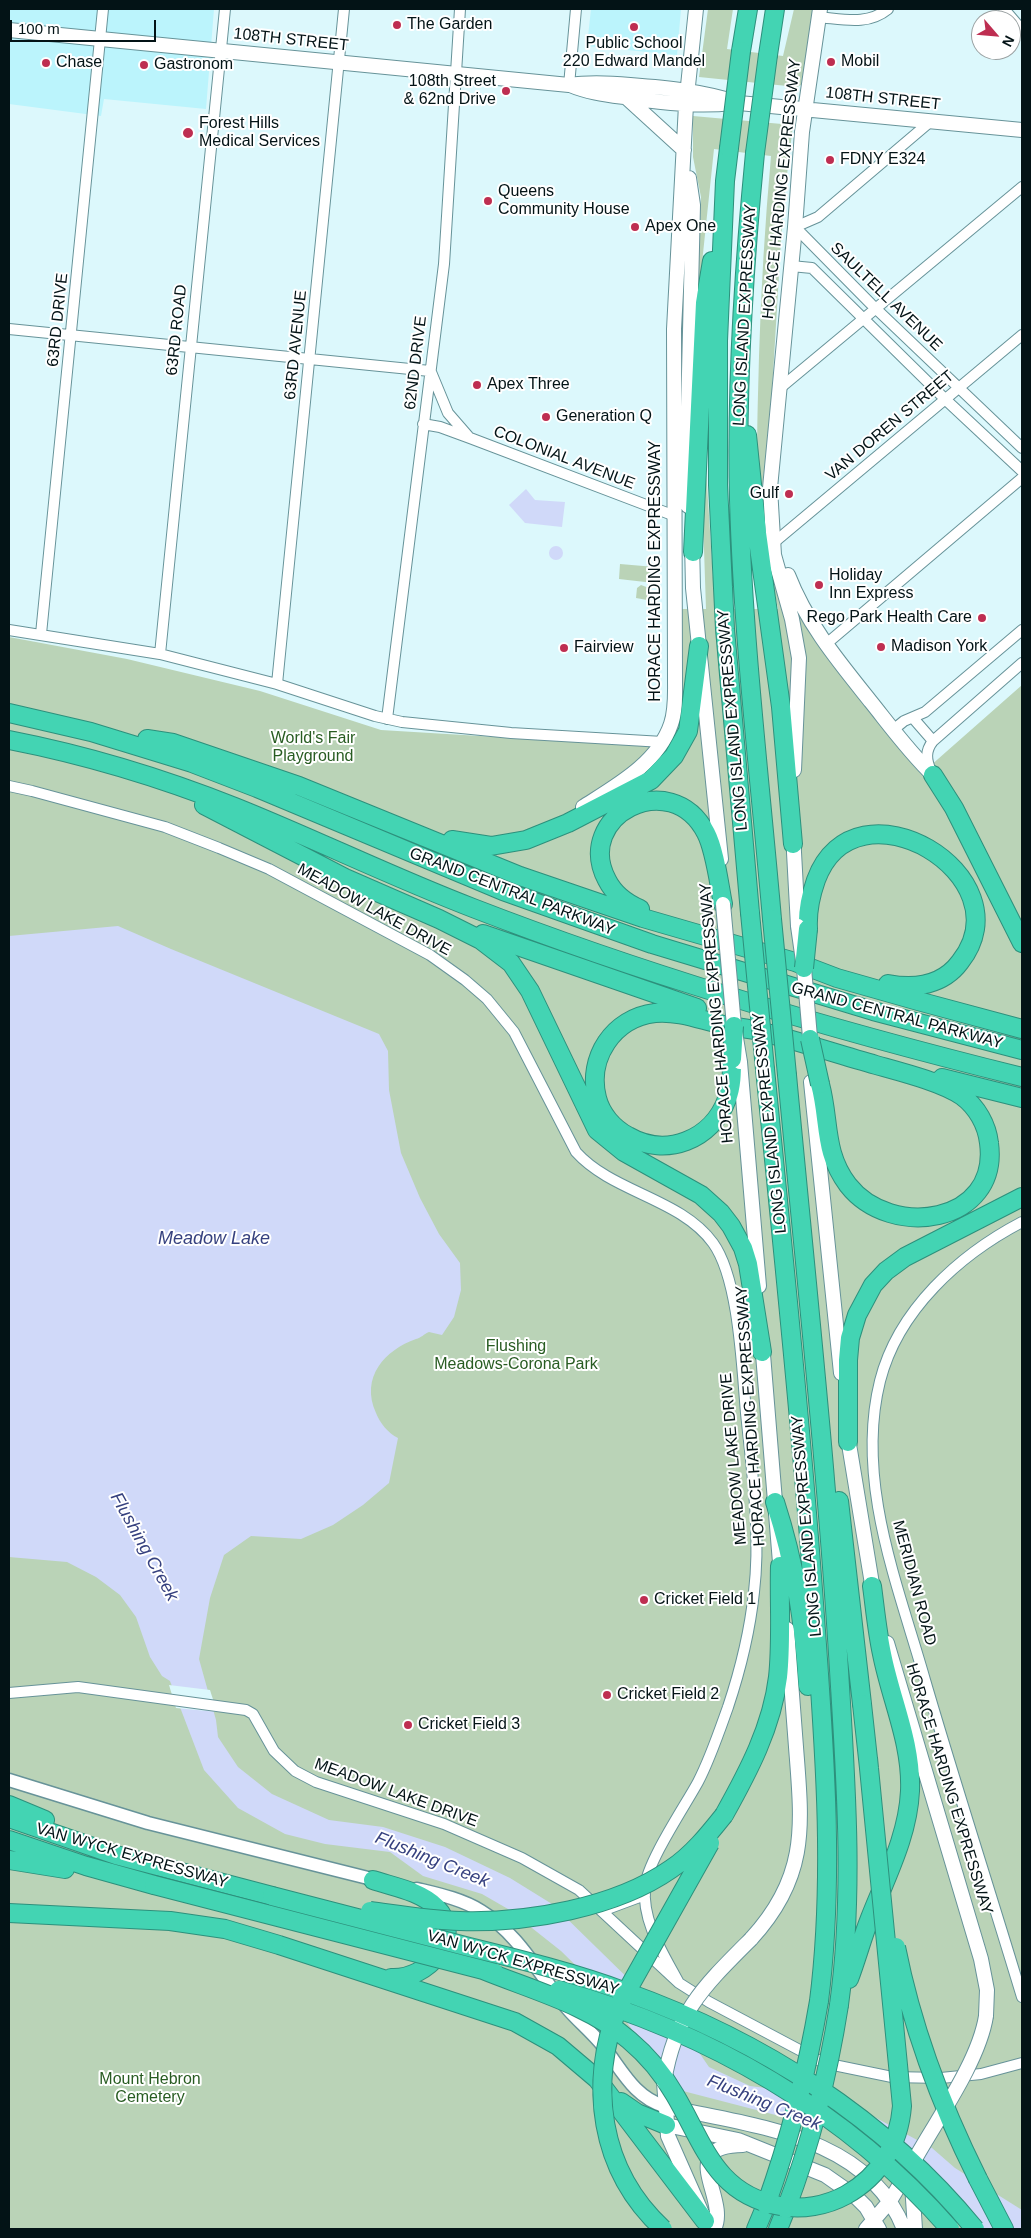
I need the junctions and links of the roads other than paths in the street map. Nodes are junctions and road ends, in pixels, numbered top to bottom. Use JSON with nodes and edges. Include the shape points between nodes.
{"nodes":[{"id":1,"x":103,"y":9,"type":"edge"},
{"id":2,"x":225,"y":9,"type":"edge"},
{"id":3,"x":344,"y":9,"type":"edge"},
{"id":4,"x":460,"y":9,"type":"edge"},
{"id":5,"x":576,"y":9,"type":"edge"},
{"id":6,"x":696,"y":9,"type":"edge"},
{"id":7,"x":748,"y":9,"type":"edge"},
{"id":8,"x":775,"y":9,"type":"edge"},
{"id":9,"x":888,"y":9,"type":"edge"},
{"id":10,"x":1004,"y":9,"type":"edge"},
{"id":11,"x":819,"y":13,"type":"edge"},
{"id":12,"x":9,"y":30,"type":"edge"},
{"id":13,"x":1022,"y":30,"type":"edge"},
{"id":14,"x":100,"y":39,"type":"junction"},
{"id":15,"x":220,"y":50,"type":"junction"},
{"id":16,"x":339,"y":62,"type":"junction"},
{"id":17,"x":455,"y":74,"type":"junction"},
{"id":18,"x":569,"y":85,"type":"junction"},
{"id":19,"x":687,"y":90,"type":"junction"},
{"id":20,"x":627,"y":98,"type":"junction"},
{"id":21,"x":740,"y":103,"type":"junction"},
{"id":22,"x":686,"y":105,"type":"junction"},
{"id":23,"x":805,"y":109,"type":"junction"},
{"id":24,"x":931,"y":121,"type":"junction"},
{"id":25,"x":1022,"y":130,"type":"edge"},
{"id":26,"x":684,"y":150,"type":"junction"},
{"id":27,"x":725,"y":181,"type":"junction"},
{"id":28,"x":1022,"y":187,"type":"edge"},
{"id":29,"x":795,"y":227,"type":"junction"},
{"id":30,"x":827,"y":260,"type":"junction"},
{"id":31,"x":791,"y":266,"type":"junction"},
{"id":32,"x":812,"y":268,"type":"junction"},
{"id":33,"x":876,"y":309,"type":"junction"},
{"id":34,"x":864,"y":319,"type":"junction"},
{"id":35,"x":9,"y":329,"type":"edge"},
{"id":36,"x":71,"y":335,"type":"junction"},
{"id":37,"x":1022,"y":335,"type":"edge"},
{"id":38,"x":190,"y":347,"type":"junction"},
{"id":39,"x":310,"y":358,"type":"junction"},
{"id":40,"x":430,"y":371,"type":"junction"},
{"id":41,"x":779,"y":389,"type":"junction"},
{"id":42,"x":959,"y":389,"type":"junction"},
{"id":43,"x":741,"y":393,"type":"junction"},
{"id":44,"x":946,"y":400,"type":"junction"},
{"id":45,"x":423,"y":424,"type":"junction"},
{"id":46,"x":470,"y":438,"type":"junction"},
{"id":47,"x":1022,"y":448,"type":"edge"},
{"id":48,"x":1022,"y":471,"type":"edge"},
{"id":49,"x":1022,"y":478,"type":"edge"},
{"id":50,"x":675,"y":516,"type":"junction"},
{"id":51,"x":771,"y":522,"type":"junction"},
{"id":52,"x":776,"y":540,"type":"junction"},
{"id":53,"x":693,"y":552,"type":"junction"},
{"id":54,"x":9,"y":630,"type":"edge"},
{"id":55,"x":1022,"y":630,"type":"edge"},
{"id":56,"x":41,"y":634,"type":"junction"},
{"id":57,"x":825,"y":644,"type":"junction"},
{"id":58,"x":699,"y":646,"type":"junction"},
{"id":59,"x":160,"y":654,"type":"junction"},
{"id":60,"x":1022,"y":663,"type":"edge"},
{"id":61,"x":278,"y":684,"type":"junction"},
{"id":62,"x":9,"y":713,"type":"edge"},
{"id":63,"x":913,"y":718,"type":"junction"},
{"id":64,"x":387,"y":719,"type":"junction"},
{"id":65,"x":56,"y":723,"type":"junction"},
{"id":66,"x":893,"y":730,"type":"junction"},
{"id":67,"x":9,"y":740,"type":"edge"},
{"id":68,"x":933,"y":740,"type":"junction"},
{"id":69,"x":663,"y":742,"type":"junction"},
{"id":70,"x":933,"y":775,"type":"junction"},
{"id":71,"x":151,"y":777,"type":"junction"},
{"id":72,"x":9,"y":786,"type":"edge"},
{"id":73,"x":372,"y":814,"type":"junction"},
{"id":74,"x":526,"y":840,"type":"junction"},
{"id":75,"x":793,"y":844,"type":"junction"},
{"id":76,"x":723,"y":904,"type":"junction"},
{"id":77,"x":439,"y":919,"type":"junction"},
{"id":78,"x":803,"y":927,"type":"junction"},
{"id":79,"x":713,"y":937,"type":"junction"},
{"id":80,"x":1022,"y":943,"type":"edge"},
{"id":81,"x":800,"y":965,"type":"junction"},
{"id":82,"x":734,"y":1026,"type":"joint"},
{"id":83,"x":1022,"y":1029,"type":"edge"},
{"id":84,"x":758,"y":1031,"type":"junction"},
{"id":85,"x":810,"y":1039,"type":"joint"},
{"id":86,"x":1022,"y":1050,"type":"edge"},
{"id":87,"x":736,"y":1060,"type":"junction"},
{"id":88,"x":897,"y":1071,"type":"junction"},
{"id":89,"x":1022,"y":1077,"type":"edge"},
{"id":90,"x":815,"y":1083,"type":"junction"},
{"id":91,"x":1022,"y":1098,"type":"edge"},
{"id":92,"x":1022,"y":1197,"type":"edge"},
{"id":93,"x":1022,"y":1222,"type":"edge"},
{"id":94,"x":809,"y":1312,"type":"junction"},
{"id":95,"x":762,"y":1352,"type":"junction"},
{"id":96,"x":848,"y":1442,"type":"junction"},
{"id":97,"x":775,"y":1502,"type":"junction"},
{"id":98,"x":780,"y":1566,"type":"junction"},
{"id":99,"x":872,"y":1586,"type":"junction"},
{"id":100,"x":9,"y":1693,"type":"edge"},
{"id":101,"x":868,"y":1758,"type":"junction"},
{"id":102,"x":9,"y":1780,"type":"edge"},
{"id":103,"x":825,"y":1799,"type":"junction"},
{"id":104,"x":9,"y":1805,"type":"edge"},
{"id":105,"x":724,"y":1816,"type":"junction"},
{"id":106,"x":9,"y":1818,"type":"edge"},
{"id":107,"x":9,"y":1840,"type":"edge"},
{"id":108,"x":9,"y":1860,"type":"edge"},
{"id":109,"x":159,"y":1867,"type":"junction"},
{"id":110,"x":373,"y":1880,"type":"junction"},
{"id":111,"x":154,"y":1885,"type":"junction"},
{"id":112,"x":644,"y":1895,"type":"junction"},
{"id":113,"x":272,"y":1896,"type":"junction"},
{"id":114,"x":9,"y":1906,"type":"edge"},
{"id":115,"x":602,"y":1911,"type":"junction"},
{"id":116,"x":9,"y":1913,"type":"edge"},
{"id":117,"x":56,"y":1915,"type":"junction"},
{"id":118,"x":357,"y":1970,"type":"junction"},
{"id":119,"x":483,"y":1970,"type":"junction"},
{"id":120,"x":679,"y":1983,"type":"junction"},
{"id":121,"x":1022,"y":1997,"type":"edge"},
{"id":122,"x":839,"y":2005,"type":"junction"},
{"id":123,"x":1022,"y":2063,"type":"edge"},
{"id":124,"x":605,"y":2089,"type":"junction"},
{"id":125,"x":664,"y":2106,"type":"junction"},
{"id":126,"x":666,"y":2125,"type":"junction"},
{"id":127,"x":751,"y":2145,"type":"junction"},
{"id":128,"x":909,"y":2177,"type":"junction"},
{"id":129,"x":890,"y":2201,"type":"junction"},
{"id":130,"x":873,"y":2226,"type":"edge"},
{"id":131,"x":709,"y":2227,"type":"edge"},
{"id":132,"x":663,"y":2229,"type":"edge"},
{"id":133,"x":756,"y":2229,"type":"edge"},
{"id":134,"x":778,"y":2229,"type":"edge"},
{"id":135,"x":904,"y":2229,"type":"edge"},
{"id":136,"x":915,"y":2229,"type":"edge"},
{"id":137,"x":950,"y":2229,"type":"edge"},
{"id":138,"x":975,"y":2229,"type":"edge"},
{"id":139,"x":1004,"y":2229,"type":"edge"}],
"edges":[{"from":1,"to":14,"type":"street","name":"63RD DRIVE"},
{"from":2,"to":15,"type":"street","name":"63RD ROAD"},
{"from":3,"to":16,"type":"street","name":"63RD AVENUE"},
{"from":4,"to":17,"type":"street","name":"62ND DRIVE"},
{"from":5,"to":18,"type":"street"},
{"from":6,"to":19,"type":"main road","name":"HORACE HARDING EXPRESSWAY"},
{"from":7,"to":27,"type":"highway","name":"LONG ISLAND EXPRESSWAY","bridge":true},
{"from":8,"to":43,"type":"highway","name":"LONG ISLAND EXPRESSWAY","bridge":true,"via":[[755,154]]},
{"from":9,"to":11,"type":"street","via":[[859,21]]},
{"from":10,"to":13,"type":"street"},
{"from":11,"to":23,"type":"main road","name":"HORACE HARDING EXPRESSWAY"},
{"from":12,"to":14,"type":"main road","name":"108TH STREET"},
{"from":14,"to":15,"type":"main road","name":"108TH STREET"},
{"from":14,"to":36,"type":"street","name":"63RD DRIVE"},
{"from":15,"to":16,"type":"main road","name":"108TH STREET"},
{"from":15,"to":38,"type":"street","name":"63RD ROAD"},
{"from":16,"to":17,"type":"main road","name":"108TH STREET"},
{"from":16,"to":39,"type":"street","name":"63RD AVENUE"},
{"from":17,"to":18,"type":"main road","name":"108TH STREET"},
{"from":17,"to":40,"type":"street","name":"62ND DRIVE","via":[[444,264]]},
{"from":18,"to":19,"type":"main road","name":"108TH STREET","via":[[589,82]]},
{"from":18,"to":20,"type":"main road","name":"108TH STREET","via":[[587,92]]},
{"from":19,"to":21,"type":"main road","name":"108TH STREET"},
{"from":19,"to":22,"type":"main road","name":"HORACE HARDING EXPRESSWAY"},
{"from":20,"to":22,"type":"main road","name":"108TH STREET"},
{"from":20,"to":26,"type":"main road"},
{"from":21,"to":22,"type":"main road","name":"108TH STREET"},
{"from":21,"to":23,"type":"main road","name":"108TH STREET"},
{"from":22,"to":26,"type":"main road","name":"HORACE HARDING EXPRESSWAY"},
{"from":23,"to":24,"type":"main road","name":"108TH STREET"},
{"from":23,"to":29,"type":"main road","name":"HORACE HARDING EXPRESSWAY"},
{"from":24,"to":25,"type":"main road","name":"108TH STREET"},
{"from":24,"to":29,"type":"street","via":[[818,217]]},
{"from":26,"to":50,"type":"main road","name":"HORACE HARDING EXPRESSWAY","via":[[674,329]]},
{"from":26,"to":53,"type":"main road","name":"HORACE HARDING EXPRESSWAY","via":[[693,205],[687,458]]},
{"from":27,"to":53,"type":"highway","via":[[705,303]]},
{"from":27,"to":103,"type":"highway","name":"LONG ISLAND EXPRESSWAY","bridge":true,"via":[[718,359],[718,513],[727,655],[810,1552]]},
{"from":28,"to":33,"type":"street"},
{"from":29,"to":30,"type":"street","name":"SAULTELL AVENUE"},
{"from":29,"to":31,"type":"main road","name":"HORACE HARDING EXPRESSWAY"},
{"from":30,"to":32,"type":"street"},
{"from":30,"to":33,"type":"street","name":"SAULTELL AVENUE"},
{"from":31,"to":32,"type":"street","name":"SAULTELL AVENUE"},
{"from":31,"to":41,"type":"main road","name":"HORACE HARDING EXPRESSWAY"},
{"from":32,"to":34,"type":"street","name":"SAULTELL AVENUE"},
{"from":33,"to":34,"type":"street"},
{"from":33,"to":42,"type":"street","name":"SAULTELL AVENUE"},
{"from":34,"to":41,"type":"street"},
{"from":34,"to":44,"type":"street","name":"SAULTELL AVENUE"},
{"from":35,"to":36,"type":"street"},
{"from":36,"to":38,"type":"street"},
{"from":36,"to":56,"type":"street","name":"63RD DRIVE"},
{"from":37,"to":42,"type":"street","name":"VAN DOREN STREET"},
{"from":38,"to":39,"type":"street"},
{"from":38,"to":59,"type":"street","name":"63RD ROAD"},
{"from":39,"to":40,"type":"street"},
{"from":39,"to":61,"type":"street","name":"63RD AVENUE"},
{"from":40,"to":45,"type":"street","name":"62ND DRIVE"},
{"from":40,"to":46,"type":"street","name":"COLONIAL AVENUE","via":[[448,413]]},
{"from":41,"to":51,"type":"main road","name":"HORACE HARDING EXPRESSWAY","via":[[770,488]]},
{"from":42,"to":44,"type":"street","name":"VAN DOREN STREET"},
{"from":42,"to":47,"type":"street","name":"SAULTELL AVENUE"},
{"from":43,"to":75,"type":"highway","via":[[781,707]]},
{"from":43,"to":94,"type":"highway","name":"LONG ISLAND EXPRESSWAY","bridge":true,"via":[[738,473],[744,606]]},
{"from":44,"to":48,"type":"street","name":"SAULTELL AVENUE"},
{"from":44,"to":52,"type":"street","name":"VAN DOREN STREET"},
{"from":45,"to":46,"type":"street","name":"COLONIAL AVENUE"},
{"from":45,"to":64,"type":"street","name":"62ND DRIVE"},
{"from":46,"to":50,"type":"street","name":"COLONIAL AVENUE"},
{"from":49,"to":57,"type":"street"},
{"from":50,"to":69,"type":"main road","name":"HORACE HARDING EXPRESSWAY","via":[[674,716]]},
{"from":51,"to":52,"type":"main road","name":"HORACE HARDING EXPRESSWAY"},
{"from":51,"to":75,"type":"main road","name":"HORACE HARDING EXPRESSWAY","via":[[774,555],[799,658]]},
{"from":52,"to":57,"type":"main road","name":"HORACE HARDING EXPRESSWAY","via":[[793,588]]},
{"from":53,"to":58,"type":"main road","name":"HORACE HARDING EXPRESSWAY"},
{"from":54,"to":56,"type":"street"},
{"from":55,"to":63,"type":"street","via":[[925,712]]},
{"from":56,"to":59,"type":"street"},
{"from":57,"to":66,"type":"main road","name":"HORACE HARDING EXPRESSWAY"},
{"from":58,"to":74,"type":"highway","via":[[690,726],[680,748],[666,766],[632,791],[568,824]]},
{"from":58,"to":76,"type":"main road","name":"HORACE HARDING EXPRESSWAY"},
{"from":59,"to":61,"type":"street"},
{"from":60,"to":68,"type":"street"},
{"from":61,"to":64,"type":"street"},
{"from":62,"to":65,"type":"highway","name":"GRAND CENTRAL PARKWAY"},
{"from":63,"to":66,"type":"street"},
{"from":63,"to":68,"type":"street"},
{"from":64,"to":69,"type":"street","via":[[511,733]]},
{"from":65,"to":73,"type":"highway","via":[[174,743]]},
{"from":65,"to":86,"type":"highway","name":"GRAND CENTRAL PARKWAY","via":[[158,752],[226,776],[469,878],[619,933],[865,1008]]},
{"from":66,"to":70,"type":"main road","name":"HORACE HARDING EXPRESSWAY"},
{"from":67,"to":71,"type":"highway","name":"GRAND CENTRAL PARKWAY"},
{"from":68,"to":70,"type":"street","via":[[926,757]]},
{"from":69,"to":74,"type":"main road","name":"HORACE HARDING EXPRESSWAY","via":[[650,759],[617,784],[565,819]]},
{"from":70,"to":80,"type":"highway","via":[[954,808]]},
{"from":71,"to":77,"type":"highway","via":[[320,866]]},
{"from":71,"to":89,"type":"highway","name":"GRAND CENTRAL PARKWAY","via":[[235,807],[463,904],[597,953],[846,1030]]},
{"from":72,"to":112,"type":"street","name":"MEADOW LAKE DRIVE","via":[[165,827],[219,848],[277,873],[430,955],[487,999],[514,1032],[583,1160],[687,1219],[701,1230],[724,1263],[730,1283],[744,1387],[756,1518],[754,1593],[728,1706],[700,1779],[651,1866]]},
{"from":73,"to":74,"type":"highway","via":[[472,844],[502,845]]},
{"from":73,"to":79,"type":"highway","via":[[520,876],[643,918]]},
{"from":75,"to":78,"type":"main road","name":"HORACE HARDING EXPRESSWAY"},
{"from":76,"to":79,"type":"highway","via":[[710,842],[698,820],[684,808],[667,801],[640,802],[622,811],[609,826],[601,843],[601,861],[614,892],[634,906]]},
{"from":76,"to":82,"type":"main road","name":"HORACE HARDING EXPRESSWAY","bridge":true},
{"from":77,"to":84,"type":"highway"},
{"from":77,"to":95,"type":"highway","via":[[489,945],[517,970],[589,1116],[603,1136],[624,1152],[701,1195],[726,1219],[743,1248],[748,1264]]},
{"from":78,"to":81,"type":"highway","bridge":true},
{"from":78,"to":81,"type":"highway","via":[[811,894],[824,864],[844,845],[861,837],[880,834],[916,842],[942,857],[968,890],[975,920],[972,940],[963,959],[943,978],[925,985],[890,984],[841,970]]},
{"from":79,"to":81,"type":"highway"},
{"from":81,"to":83,"type":"highway"},
{"from":81,"to":85,"type":"main road","bridge":true},
{"from":82,"to":87,"type":"highway","bridge":true},
{"from":84,"to":87,"type":"highway","via":[[676,1013],[654,1013],[636,1018],[613,1032],[603,1046],[596,1071],[597,1097],[607,1119],[625,1135],[656,1146],[683,1143],[707,1129],[723,1108]]},
{"from":84,"to":88,"type":"highway"},
{"from":85,"to":90,"type":"highway","bridge":true},
{"from":87,"to":95,"type":"main road","name":"HORACE HARDING EXPRESSWAY","via":[[760,1298]]},
{"from":88,"to":90,"type":"highway","via":[[959,1094],[979,1114],[987,1132],[989,1160],[981,1184],[965,1203],[939,1216],[917,1218],[893,1214],[874,1207],[855,1193],[832,1154]]},
{"from":88,"to":91,"type":"highway","via":[[938,1077]]},
{"from":90,"to":96,"type":"main road","name":"HORACE HARDING EXPRESSWAY"},
{"from":92,"to":96,"type":"highway","via":[[905,1257],[879,1278],[867,1294],[855,1321],[849,1350]]},
{"from":93,"to":121,"type":"street","name":"MERIDIAN ROAD","via":[[958,1265],[912,1315],[890,1352],[881,1379],[874,1442],[878,1501],[889,1556],[956,1787]]},
{"from":94,"to":101,"type":"highway","bridge":true,"via":[[827,1388]]},
{"from":94,"to":122,"type":"highway","name":"LONG ISLAND EXPRESSWAY","via":[[829,1526],[846,1803],[848,1903]]},
{"from":95,"to":97,"type":"main road","name":"HORACE HARDING EXPRESSWAY"},
{"from":96,"to":99,"type":"main road","name":"HORACE HARDING EXPRESSWAY"},
{"from":97,"to":98,"type":"main road","name":"HORACE HARDING EXPRESSWAY"},
{"from":97,"to":103,"type":"highway","via":[[797,1584],[810,1720]]},
{"from":98,"to":105,"type":"highway","via":[[780,1648],[774,1695],[756,1754]]},
{"from":98,"to":125,"type":"main road","name":"HORACE HARDING EXPRESSWAY","bridge":true,"via":[[800,1803],[800,1841],[784,1892],[770,1916],[692,2003],[674,2038],[664,2082]]},
{"from":99,"to":122,"type":"highway","via":[[882,1654],[906,1744],[909,1803],[901,1840]]},
{"from":99,"to":128,"type":"main road","name":"HORACE HARDING EXPRESSWAY","bridge":true,"via":[[981,1959],[987,1990],[982,2035],[915,2159]]},
{"from":100,"to":115,"type":"street","name":"MEADOW LAKE DRIVE","via":[[78,1687],[246,1710],[253,1714],[274,1751],[295,1771],[316,1782],[444,1824],[522,1858],[579,1890]]},
{"from":101,"to":119,"type":"highway","bridge":true,"via":[[902,2106],[896,2136],[883,2162],[862,2185],[844,2196],[823,2204],[794,2207],[764,2202],[738,2189],[711,2163],[669,2084],[632,2042],[589,2014]]},
{"from":101,"to":139,"type":"highway","bridge":true,"via":[[893,1930],[910,2008],[946,2110]]},
{"from":102,"to":110,"type":"street","via":[[114,1813]]},
{"from":103,"to":133,"type":"highway","name":"LONG ISLAND EXPRESSWAY","bridge":true,"via":[[826,1924],[819,2001],[799,2102]]},
{"from":104,"to":109,"type":"highway"},
{"from":105,"to":113,"type":"highway","bridge":true,"via":[[693,1852],[662,1876],[615,1897],[551,1914],[500,1920],[448,1921]]},
{"from":105,"to":132,"type":"highway","bridge":true,"via":[[626,1993],[609,2033],[603,2061],[602,2106],[615,2160],[634,2197]]},
{"from":106,"to":109,"type":"highway","name":"VAN WYCK EXPRESSWAY","via":[[92,1848]]},
{"from":107,"to":111,"type":"highway","name":"VAN WYCK EXPRESSWAY"},
{"from":108,"to":111,"type":"highway"},
{"from":109,"to":113,"type":"highway","name":"VAN WYCK EXPRESSWAY"},
{"from":110,"to":118,"type":"highway","via":[[429,1901],[444,1918],[446,1933],[430,1966],[407,1978],[389,1978]]},
{"from":110,"to":125,"type":"street","via":[[449,1898],[491,1918],[521,1948],[566,2008],[601,2043],[638,2092],[649,2101]]},
{"from":111,"to":119,"type":"highway","name":"VAN WYCK EXPRESSWAY","bridge":true},
{"from":112,"to":115,"type":"street"},
{"from":112,"to":120,"type":"street","name":"MEADOW LAKE DRIVE","via":[[651,1930]]},
{"from":113,"to":138,"type":"highway","name":"VAN WYCK EXPRESSWAY","bridge":true,"via":[[576,1976],[646,1999],[704,2024],[776,2062],[856,2114],[923,2173]]},
{"from":114,"to":117,"type":"highway"},
{"from":115,"to":120,"type":"street","name":"MEADOW LAKE DRIVE"},
{"from":116,"to":117,"type":"highway"},
{"from":117,"to":118,"type":"highway","via":[[207,1926],[242,1933]]},
{"from":118,"to":124,"type":"highway","via":[[527,2028],[566,2053]]},
{"from":119,"to":137,"type":"highway","name":"VAN WYCK EXPRESSWAY","bridge":true,"via":[[618,2009],[683,2035],[744,2065],[810,2105],[858,2140],[910,2186]]},
{"from":120,"to":123,"type":"street","name":"MEADOW LAKE DRIVE","via":[[824,2063],[892,2077],[941,2078],[981,2074]]},
{"from":122,"to":134,"type":"highway","name":"LONG ISLAND EXPRESSWAY","bridge":true,"via":[[816,2117]]},
{"from":124,"to":126,"type":"highway","via":[[637,2113]]},
{"from":124,"to":131,"type":"highway"},
{"from":125,"to":126,"type":"main road","name":"HORACE HARDING EXPRESSWAY"},
{"from":125,"to":129,"type":"main road","via":[[751,2123],[832,2152],[861,2170]]},
{"from":126,"to":127,"type":"main road"},
{"from":126,"to":131,"type":"main road","name":"HORACE HARDING EXPRESSWAY","via":[[671,2147]]},
{"from":127,"to":130,"type":"main road","via":[[833,2180],[855,2196]]},
{"from":127,"to":131,"type":"main road","via":[[727,2146],[709,2159],[707,2170],[718,2212]]},
{"from":128,"to":129,"type":"main road"},
{"from":128,"to":136,"type":"main road"},
{"from":129,"to":130,"type":"main road"},
{"from":129,"to":135,"type":"main road"}]}
